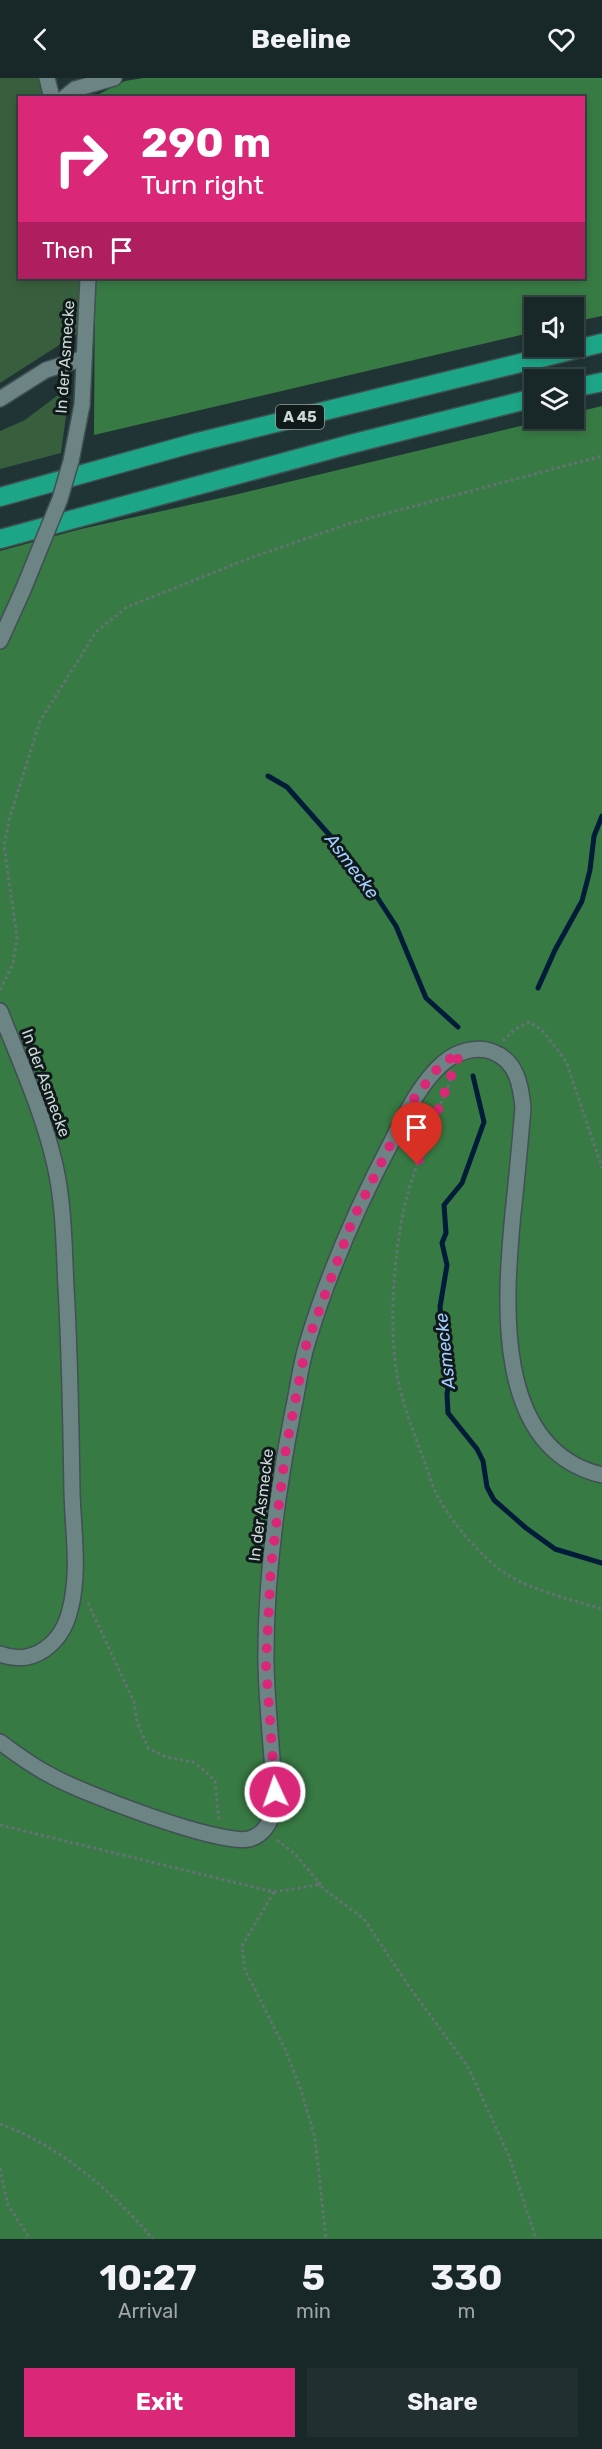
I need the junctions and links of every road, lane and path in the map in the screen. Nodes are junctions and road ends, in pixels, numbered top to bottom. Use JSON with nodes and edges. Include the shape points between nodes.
{"nodes":[{"id":1,"x":47,"y":78,"type":"edge"},
{"id":2,"x":114,"y":78,"type":"edge"},
{"id":3,"x":52,"y":96,"type":"edge"},
{"id":4,"x":66,"y":96,"type":"edge"},
{"id":5,"x":88,"y":279,"type":"edge"},
{"id":6,"x":602,"y":343,"type":"edge"},
{"id":7,"x":84,"y":357,"type":"junction"},
{"id":8,"x":602,"y":382,"type":"edge"},
{"id":9,"x":584,"y":386,"type":"edge"},
{"id":10,"x":0,"y":399,"type":"edge"},
{"id":11,"x":524,"y":401,"type":"edge"},
{"id":12,"x":602,"y":456,"type":"edge"},
{"id":13,"x":0,"y":497,"type":"edge"},
{"id":14,"x":0,"y":539,"type":"edge"},
{"id":15,"x":0,"y":640,"type":"edge"},
{"id":16,"x":0,"y":990,"type":"edge"},
{"id":17,"x":0,"y":1011,"type":"edge"},
{"id":18,"x":492,"y":1051,"type":"junction"},
{"id":19,"x":460,"y":1053,"type":"junction"},
{"id":20,"x":602,"y":1168,"type":"edge"},
{"id":21,"x":602,"y":1475,"type":"edge"},
{"id":22,"x":74,"y":1589,"type":"junction"},
{"id":23,"x":602,"y":1610,"type":"edge"},
{"id":24,"x":0,"y":1654,"type":"edge"},
{"id":25,"x":0,"y":1742,"type":"edge"},
{"id":26,"x":0,"y":1825,"type":"edge"},
{"id":27,"x":266,"y":1828,"type":"junction"},
{"id":28,"x":224,"y":1838,"type":"junction"},
{"id":29,"x":320,"y":1884,"type":"junction"},
{"id":30,"x":274,"y":1892,"type":"junction"},
{"id":31,"x":0,"y":2124,"type":"edge"},
{"id":32,"x":0,"y":2168,"type":"edge"},
{"id":33,"x":30,"y":2239,"type":"edge"},
{"id":34,"x":153,"y":2239,"type":"edge"},
{"id":35,"x":327,"y":2239,"type":"edge"},
{"id":36,"x":536,"y":2239,"type":"edge"}],
"edges":[{"from":1,"to":3,"type":"street"},
{"from":2,"to":4,"type":"street","via":[[75,89]]},
{"from":5,"to":7,"type":"street","name":"In der Asmecke"},
{"from":6,"to":13,"type":"highway","number":"A 45","via":[[194,443]]},
{"from":7,"to":10,"type":"street","via":[[46,370]]},
{"from":7,"to":15,"type":"street","name":"In der Asmecke","bridge":true,"via":[[82,405],[60,499]]},
{"from":8,"to":9,"type":"highway"},
{"from":11,"to":14,"type":"highway","number":"A 45"},
{"from":12,"to":16,"type":"path","via":[[339,526],[127,607],[96,632],[40,720],[9,820],[4,846],[17,937],[13,964]]},
{"from":17,"to":22,"type":"street","name":"In der Asmecke","via":[[41,1113],[63,1211]]},
{"from":18,"to":19,"type":"street"},
{"from":18,"to":20,"type":"path","via":[[529,1022],[542,1030],[566,1061]]},
{"from":18,"to":21,"type":"street","via":[[503,1057],[518,1076],[523,1108],[507,1277],[512,1361],[528,1413],[548,1444],[572,1464]]},
{"from":19,"to":23,"type":"path","via":[[422,1148],[408,1195],[393,1303],[396,1370],[432,1481],[457,1526],[509,1576]]},
{"from":19,"to":27,"type":"street","name":"In der Asmecke","via":[[441,1064],[413,1100],[353,1219],[306,1346],[286,1448],[271,1566],[266,1664],[275,1804]]},
{"from":22,"to":24,"type":"street","name":"In der Asmecke","via":[[64,1626],[50,1647],[31,1657]]},
{"from":22,"to":28,"type":"path","via":[[88,1603],[122,1674],[148,1748],[166,1757],[193,1762],[215,1781]]},
{"from":25,"to":28,"type":"street","via":[[83,1791]]},
{"from":26,"to":30,"type":"path"},
{"from":27,"to":28,"type":"street","via":[[248,1839]]},
{"from":27,"to":29,"type":"path"},
{"from":29,"to":30,"type":"path"},
{"from":29,"to":36,"type":"path","via":[[316,1883],[364,1919],[468,2067],[509,2156]]},
{"from":30,"to":35,"type":"path","via":[[242,1946],[245,1970],[301,2090],[315,2138]]},
{"from":31,"to":34,"type":"path","via":[[25,2133],[64,2157],[125,2207]]},
{"from":32,"to":33,"type":"path","via":[[8,2205]]}]}
